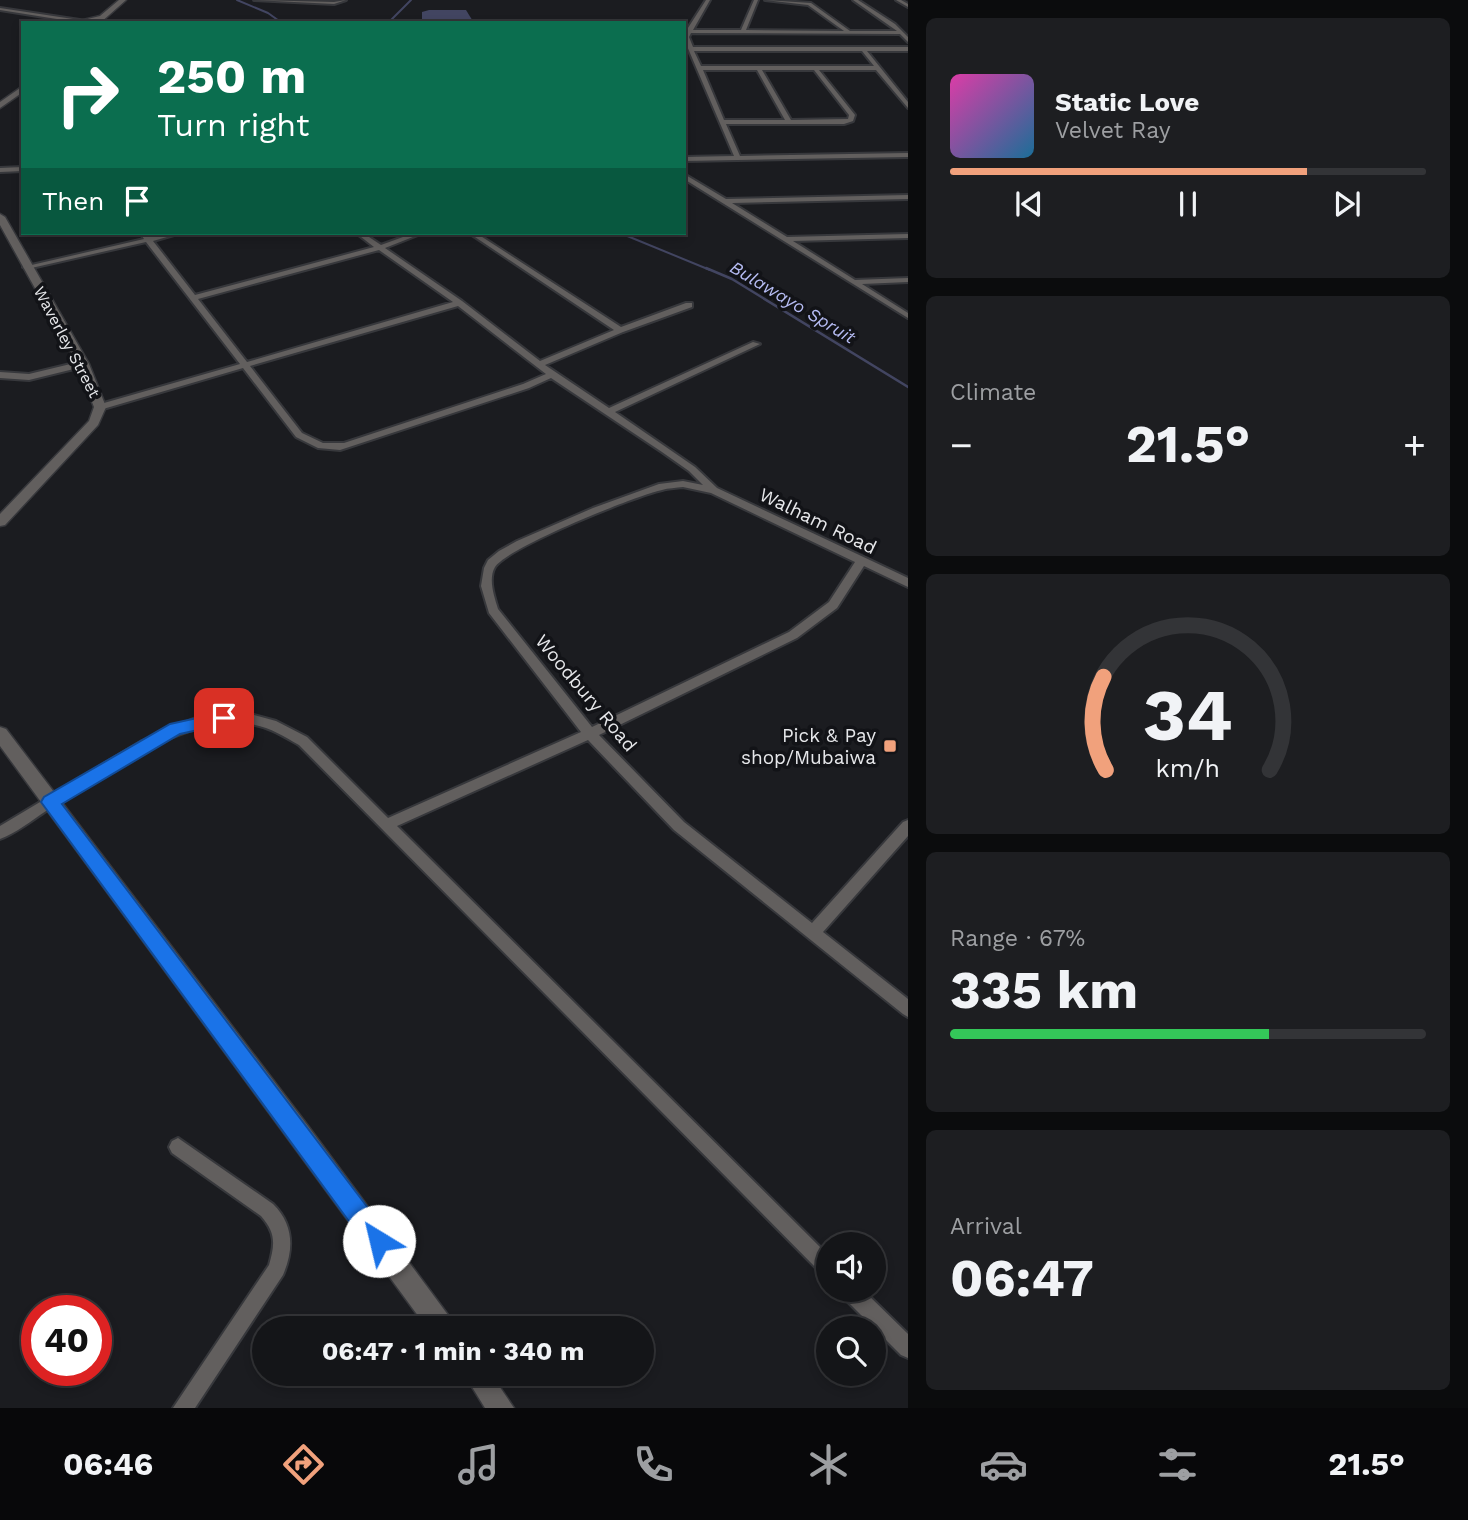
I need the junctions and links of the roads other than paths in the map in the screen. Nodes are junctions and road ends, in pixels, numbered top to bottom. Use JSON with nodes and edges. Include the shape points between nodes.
{"nodes":[{"id":1,"x":123,"y":0,"type":"edge"},
{"id":2,"x":133,"y":0,"type":"edge"},
{"id":3,"x":256,"y":0,"type":"edge"},
{"id":4,"x":344,"y":0,"type":"edge"},
{"id":5,"x":708,"y":0,"type":"edge"},
{"id":6,"x":756,"y":0,"type":"edge"},
{"id":7,"x":767,"y":0,"type":"edge"},
{"id":8,"x":855,"y":0,"type":"edge"},
{"id":9,"x":898,"y":0,"type":"edge"},
{"id":10,"x":908,"y":6,"type":"edge"},
{"id":11,"x":0,"y":9,"type":"edge"},
{"id":12,"x":111,"y":10,"type":"junction"},
{"id":13,"x":121,"y":10,"type":"junction"},
{"id":14,"x":71,"y":21,"type":"edge"},
{"id":15,"x":101,"y":21,"type":"edge"},
{"id":16,"x":102,"y":21,"type":"edge"},
{"id":17,"x":689,"y":31,"type":"junction"},
{"id":18,"x":743,"y":31,"type":"junction"},
{"id":19,"x":850,"y":33,"type":"junction"},
{"id":20,"x":901,"y":33,"type":"junction"},
{"id":21,"x":908,"y":40,"type":"edge"},
{"id":22,"x":691,"y":49,"type":"junction"},
{"id":23,"x":863,"y":49,"type":"junction"},
{"id":24,"x":908,"y":49,"type":"edge"},
{"id":25,"x":700,"y":68,"type":"junction"},
{"id":26,"x":877,"y":68,"type":"junction"},
{"id":27,"x":759,"y":69,"type":"junction"},
{"id":28,"x":816,"y":69,"type":"junction"},
{"id":29,"x":21,"y":90,"type":"edge"},
{"id":30,"x":0,"y":106,"type":"edge"},
{"id":31,"x":908,"y":106,"type":"edge"},
{"id":32,"x":723,"y":122,"type":"junction"},
{"id":33,"x":790,"y":123,"type":"junction"},
{"id":34,"x":908,"y":155,"type":"edge"},
{"id":35,"x":686,"y":159,"type":"edge"},
{"id":36,"x":738,"y":159,"type":"junction"},
{"id":37,"x":21,"y":169,"type":"edge"},
{"id":38,"x":0,"y":170,"type":"edge"},
{"id":39,"x":686,"y":177,"type":"edge"},
{"id":40,"x":908,"y":197,"type":"edge"},
{"id":41,"x":725,"y":201,"type":"junction"},
{"id":42,"x":0,"y":217,"type":"edge"},
{"id":43,"x":362,"y":235,"type":"edge"},
{"id":44,"x":415,"y":235,"type":"edge"},
{"id":45,"x":475,"y":235,"type":"edge"},
{"id":46,"x":145,"y":236,"type":"edge"},
{"id":47,"x":908,"y":236,"type":"edge"},
{"id":48,"x":788,"y":239,"type":"junction"},
{"id":49,"x":380,"y":248,"type":"junction"},
{"id":50,"x":27,"y":267,"type":"junction"},
{"id":51,"x":908,"y":280,"type":"edge"},
{"id":52,"x":855,"y":282,"type":"junction"},
{"id":53,"x":193,"y":298,"type":"junction"},
{"id":54,"x":459,"y":303,"type":"junction"},
{"id":55,"x":689,"y":306,"type":"dead end"},
{"id":56,"x":908,"y":316,"type":"edge"},
{"id":57,"x":620,"y":330,"type":"junction"},
{"id":58,"x":756,"y":344,"type":"dead end"},
{"id":59,"x":244,"y":363,"type":"junction"},
{"id":60,"x":83,"y":364,"type":"junction"},
{"id":61,"x":540,"y":364,"type":"junction"},
{"id":62,"x":552,"y":374,"type":"junction"},
{"id":63,"x":0,"y":375,"type":"edge"},
{"id":64,"x":100,"y":407,"type":"junction"},
{"id":65,"x":608,"y":412,"type":"junction"},
{"id":66,"x":714,"y":491,"type":"junction"},
{"id":67,"x":0,"y":522,"type":"edge"},
{"id":68,"x":861,"y":562,"type":"junction"},
{"id":69,"x":908,"y":583,"type":"edge"},
{"id":70,"x":0,"y":734,"type":"edge"},
{"id":71,"x":590,"y":734,"type":"junction"},
{"id":72,"x":50,"y":802,"type":"junction"},
{"id":73,"x":386,"y":825,"type":"junction"},
{"id":74,"x":908,"y":826,"type":"edge"},
{"id":75,"x":0,"y":834,"type":"edge"},
{"id":76,"x":813,"y":933,"type":"junction"},
{"id":77,"x":908,"y":1009,"type":"edge"},
{"id":78,"x":178,"y":1147,"type":"dead end"},
{"id":79,"x":816,"y":1256,"type":"edge"},
{"id":80,"x":862,"y":1302,"type":"edge"},
{"id":81,"x":433,"y":1316,"type":"edge"},
{"id":82,"x":908,"y":1348,"type":"edge"},
{"id":83,"x":485,"y":1386,"type":"edge"},
{"id":84,"x":183,"y":1408,"type":"edge"},
{"id":85,"x":501,"y":1408,"type":"edge"}],
"edges":[{"from":1,"to":12,"type":"street"},
{"from":2,"to":13,"type":"street"},
{"from":3,"to":4,"type":"street"},
{"from":5,"to":17,"type":"street"},
{"from":6,"to":18,"type":"street"},
{"from":7,"to":19,"type":"street","via":[[809,4]]},
{"from":8,"to":20,"type":"street"},
{"from":9,"to":10,"type":"street"},
{"from":11,"to":14,"type":"street"},
{"from":12,"to":13,"type":"street"},
{"from":12,"to":15,"type":"street"},
{"from":13,"to":16,"type":"street"},
{"from":17,"to":18,"type":"street"},
{"from":17,"to":22,"type":"street","via":[[686,37]]},
{"from":18,"to":19,"type":"street"},
{"from":19,"to":20,"type":"street"},
{"from":20,"to":21,"type":"street"},
{"from":22,"to":23,"type":"street"},
{"from":22,"to":25,"type":"street"},
{"from":23,"to":24,"type":"street"},
{"from":23,"to":26,"type":"street"},
{"from":25,"to":27,"type":"street"},
{"from":25,"to":32,"type":"street"},
{"from":26,"to":28,"type":"street"},
{"from":26,"to":31,"type":"street"},
{"from":27,"to":28,"type":"street"},
{"from":27,"to":33,"type":"street"},
{"from":28,"to":33,"type":"street","via":[[853,118]]},
{"from":29,"to":30,"type":"street"},
{"from":32,"to":33,"type":"street"},
{"from":32,"to":36,"type":"street"},
{"from":34,"to":36,"type":"street"},
{"from":35,"to":36,"type":"street"},
{"from":37,"to":38,"type":"street"},
{"from":39,"to":41,"type":"street"},
{"from":40,"to":41,"type":"street"},
{"from":41,"to":48,"type":"street"},
{"from":42,"to":50,"type":"street","name":"Waverley Street"},
{"from":43,"to":49,"type":"street"},
{"from":44,"to":49,"type":"street"},
{"from":45,"to":57,"type":"street"},
{"from":46,"to":50,"type":"street"},
{"from":46,"to":53,"type":"street"},
{"from":47,"to":48,"type":"street"},
{"from":48,"to":52,"type":"street"},
{"from":49,"to":53,"type":"street"},
{"from":49,"to":54,"type":"street"},
{"from":50,"to":60,"type":"street","name":"Waverley Street"},
{"from":51,"to":52,"type":"street"},
{"from":52,"to":56,"type":"street"},
{"from":53,"to":59,"type":"street"},
{"from":54,"to":59,"type":"street"},
{"from":54,"to":61,"type":"street"},
{"from":55,"to":57,"type":"street"},
{"from":57,"to":61,"type":"street"},
{"from":58,"to":65,"type":"street"},
{"from":59,"to":62,"type":"street","via":[[299,435],[330,448],[431,419]]},
{"from":59,"to":64,"type":"street"},
{"from":60,"to":63,"type":"street","via":[[29,377]]},
{"from":60,"to":64,"type":"street","name":"Waverley Street"},
{"from":61,"to":62,"type":"street"},
{"from":62,"to":65,"type":"street"},
{"from":64,"to":67,"type":"street","name":"Waverley Street","via":[[94,422]]},
{"from":65,"to":66,"type":"street","via":[[692,469]]},
{"from":66,"to":68,"type":"street","name":"Walham Road"},
{"from":66,"to":71,"type":"street","name":"Woodbury Road","via":[[683,484],[659,487],[512,546],[490,565],[487,594],[493,610]]},
{"from":68,"to":69,"type":"street","name":"Walham Road"},
{"from":68,"to":71,"type":"street","via":[[833,605],[793,635]]},
{"from":70,"to":72,"type":"street"},
{"from":71,"to":73,"type":"street"},
{"from":71,"to":76,"type":"street","name":"Woodbury Road","via":[[680,825]]},
{"from":72,"to":73,"type":"street","via":[[176,728],[244,718],[283,727],[303,741]]},
{"from":72,"to":75,"type":"street"},
{"from":72,"to":81,"type":"street"},
{"from":73,"to":79,"type":"street"},
{"from":74,"to":76,"type":"street"},
{"from":76,"to":77,"type":"street","name":"Woodbury Road"},
{"from":78,"to":84,"type":"street","via":[[267,1210],[283,1233],[277,1269]]},
{"from":80,"to":82,"type":"street"},
{"from":83,"to":85,"type":"street"}]}
